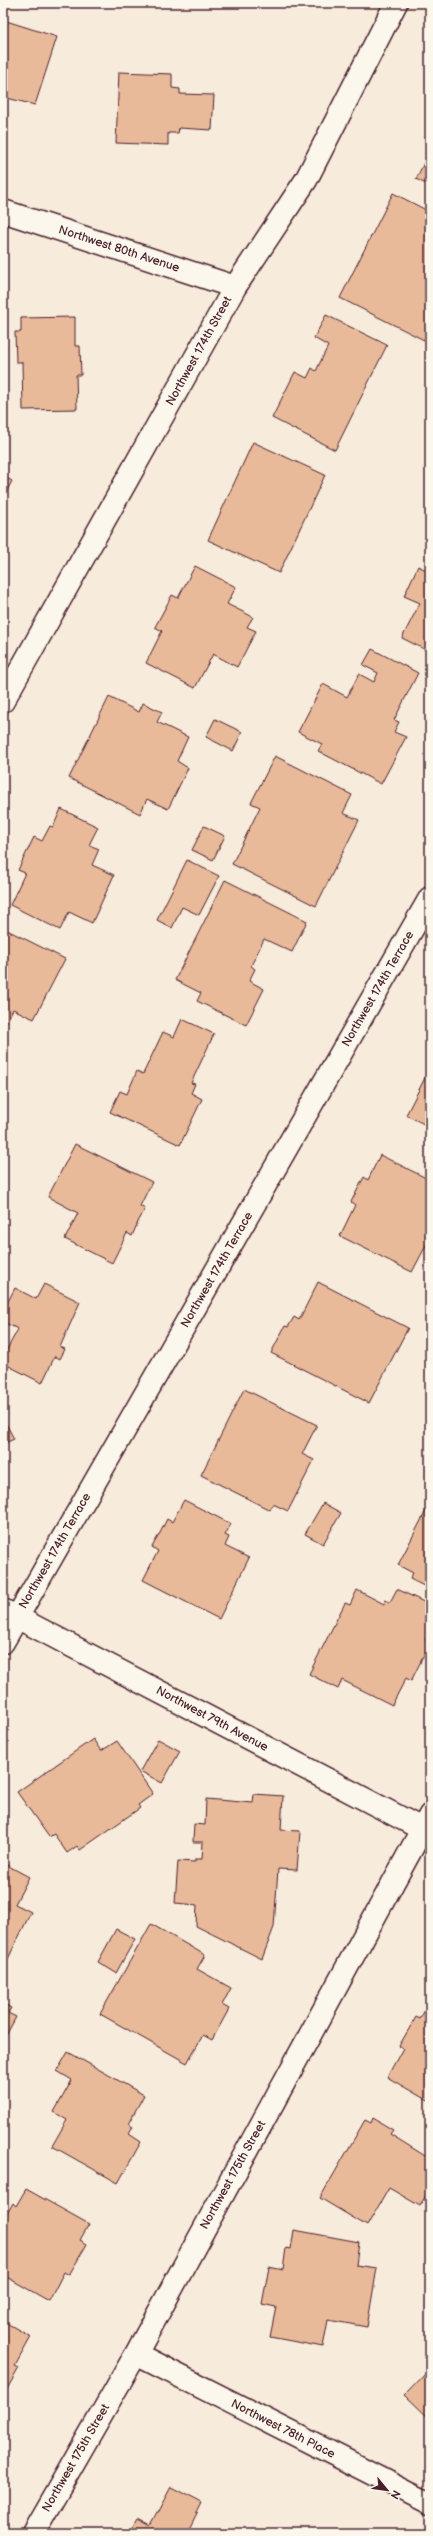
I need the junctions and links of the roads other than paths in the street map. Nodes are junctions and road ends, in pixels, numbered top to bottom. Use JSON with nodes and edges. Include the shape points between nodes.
{"nodes":[{"id":1,"x":396,"y":3,"type":"edge"},
{"id":2,"x":3,"y":211,"type":"edge"},
{"id":3,"x":235,"y":287,"type":"junction"},
{"id":4,"x":3,"y":701,"type":"edge"},
{"id":5,"x":430,"y":898,"type":"edge"},
{"id":6,"x":10,"y":1613,"type":"edge"},
{"id":7,"x":3,"y":1642,"type":"edge"},
{"id":8,"x":426,"y":1822,"type":"edge"},
{"id":9,"x":136,"y":2354,"type":"junction"},
{"id":10,"x":430,"y":2503,"type":"edge"},
{"id":11,"x":33,"y":2533,"type":"edge"}],
"edges":[{"from":1,"to":3,"type":"street","name":"Northwest 174th Street","via":[[306,180]]},
{"from":2,"to":3,"type":"street","name":"Northwest 80th Avenue"},
{"from":3,"to":4,"type":"street","name":"Northwest 174th Street"},
{"from":5,"to":6,"type":"street","name":"Northwest 174th Terrace"},
{"from":6,"to":7,"type":"street","name":"Northwest 174th Terrace"},
{"from":6,"to":8,"type":"street","name":"Northwest 79th Avenue"},
{"from":8,"to":9,"type":"street","name":"Northwest 175th Street"},
{"from":9,"to":10,"type":"street","name":"Northwest 78th Place"},
{"from":9,"to":11,"type":"street","name":"Northwest 175th Street"}]}
